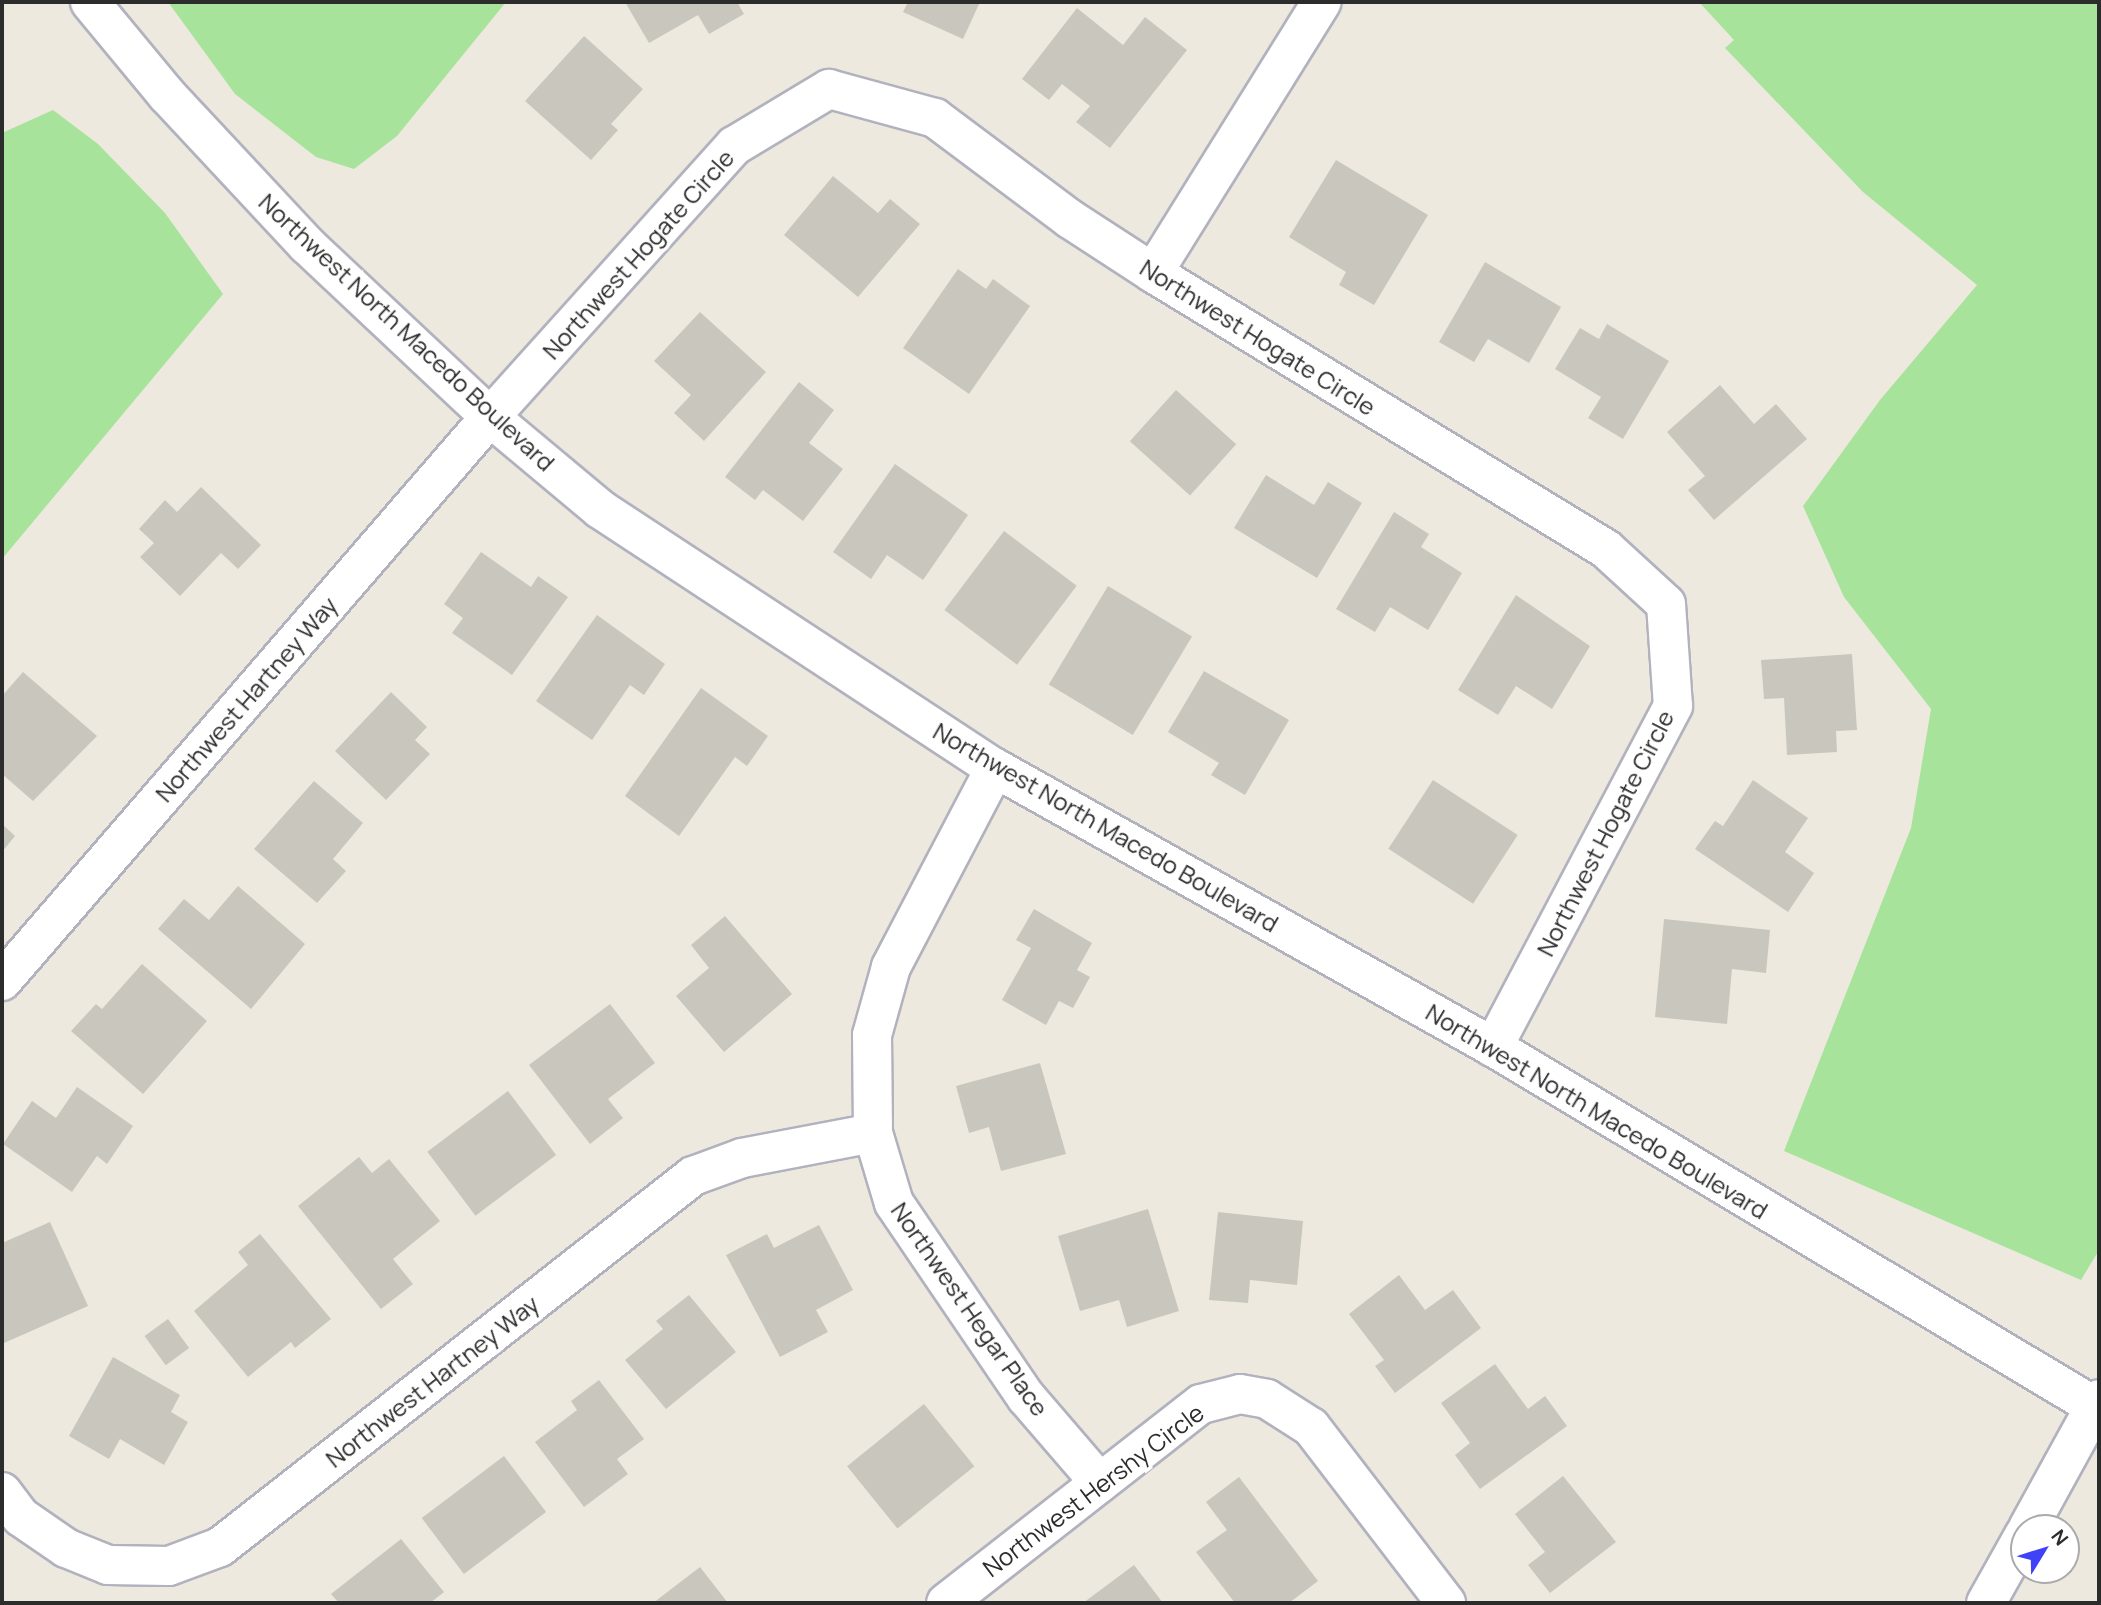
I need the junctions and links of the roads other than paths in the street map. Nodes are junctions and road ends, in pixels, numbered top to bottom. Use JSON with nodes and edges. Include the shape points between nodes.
{"nodes":[{"id":1,"x":90,"y":2,"type":"edge"},
{"id":2,"x":1322,"y":2,"type":"edge"},
{"id":3,"x":1153,"y":273,"type":"junction"},
{"id":4,"x":490,"y":417,"type":"junction"},
{"id":5,"x":995,"y":768,"type":"junction"},
{"id":6,"x":2,"y":981,"type":"edge"},
{"id":7,"x":1493,"y":1046,"type":"junction"},
{"id":8,"x":873,"y":1133,"type":"junction"},
{"id":9,"x":2098,"y":1405,"type":"edge"},
{"id":10,"x":1100,"y":1483,"type":"junction"},
{"id":11,"x":2,"y":1492,"type":"edge"},
{"id":12,"x":2036,"y":1514,"type":"edge"},
{"id":13,"x":2010,"y":1560,"type":"edge"},
{"id":14,"x":946,"y":1603,"type":"edge"},
{"id":15,"x":1446,"y":1603,"type":"edge"},
{"id":16,"x":1986,"y":1603,"type":"edge"}],
"edges":[{"from":1,"to":4,"type":"street","name":"Northwest North Macedo Boulevard","via":[[167,95],[307,245]]},
{"from":2,"to":3,"type":"street"},
{"from":3,"to":4,"type":"street","name":"Northwest Hogate Circle","via":[[1070,219],[935,118],[829,89],[734,146]]},
{"from":3,"to":7,"type":"street","name":"Northwest Hogate Circle","via":[[1606,549],[1666,604],[1673,706]]},
{"from":4,"to":5,"type":"street","name":"Northwest North Macedo Boulevard","via":[[600,509]]},
{"from":4,"to":6,"type":"street","name":"Northwest Hartney Way"},
{"from":5,"to":7,"type":"street","name":"Northwest North Macedo Boulevard"},
{"from":5,"to":8,"type":"street","name":"Northwest Hegar Place","via":[[891,967],[872,1035]]},
{"from":7,"to":9,"type":"street","name":"Northwest North Macedo Boulevard"},
{"from":8,"to":10,"type":"street","name":"Northwest Hegar Place","via":[[894,1203],[1026,1397]]},
{"from":8,"to":11,"type":"street","name":"Northwest Hartney Way","via":[[742,1158],[693,1176],[219,1547],[169,1566],[108,1565],[66,1548],[21,1517]]},
{"from":9,"to":12,"type":"street"},
{"from":10,"to":14,"type":"street","name":"Northwest Hershy Circle"},
{"from":10,"to":15,"type":"street","name":"Northwest Hershy Circle","via":[[1201,1404],[1240,1394],[1267,1398],[1311,1427]]},
{"from":13,"to":16,"type":"street"}]}
